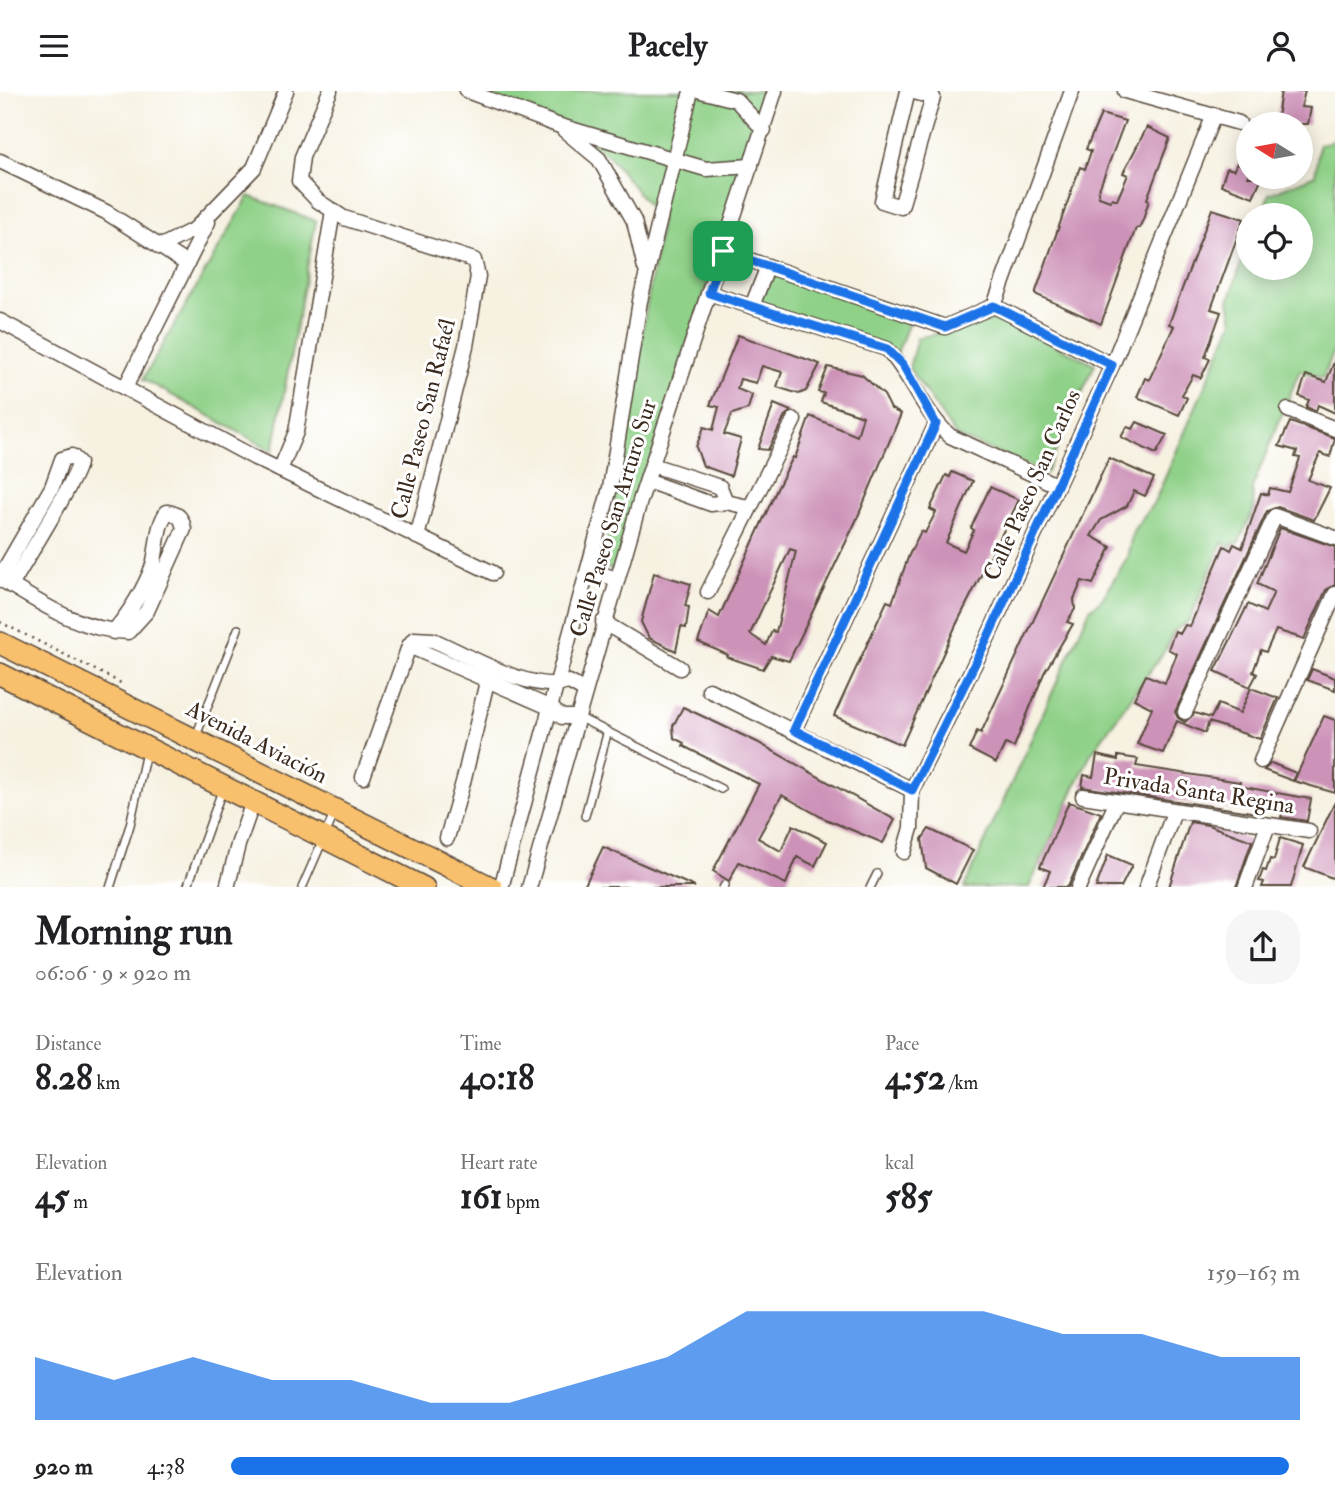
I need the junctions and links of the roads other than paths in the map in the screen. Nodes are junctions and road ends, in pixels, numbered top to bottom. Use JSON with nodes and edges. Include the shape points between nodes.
{"nodes":[{"id":1,"x":286,"y":91,"type":"edge"},
{"id":2,"x":330,"y":91,"type":"edge"},
{"id":3,"x":467,"y":91,"type":"edge"},
{"id":4,"x":691,"y":91,"type":"edge"},
{"id":5,"x":701,"y":91,"type":"edge"},
{"id":6,"x":775,"y":91,"type":"edge"},
{"id":7,"x":909,"y":91,"type":"edge"},
{"id":8,"x":1072,"y":91,"type":"edge"},
{"id":9,"x":1125,"y":91,"type":"edge"},
{"id":10,"x":1214,"y":115,"type":"junction"},
{"id":11,"x":1236,"y":122,"type":"edge"},
{"id":12,"x":557,"y":125,"type":"junction"},
{"id":13,"x":764,"y":130,"type":"junction"},
{"id":14,"x":673,"y":159,"type":"junction"},
{"id":15,"x":0,"y":161,"type":"edge"},
{"id":16,"x":751,"y":166,"type":"junction"},
{"id":17,"x":214,"y":208,"type":"junction"},
{"id":18,"x":333,"y":211,"type":"junction"},
{"id":19,"x":159,"y":247,"type":"junction"},
{"id":20,"x":723,"y":251,"type":"junction"},
{"id":21,"x":187,"y":264,"type":"junction"},
{"id":22,"x":768,"y":266,"type":"junction"},
{"id":23,"x":646,"y":274,"type":"junction"},
{"id":24,"x":709,"y":293,"type":"junction"},
{"id":25,"x":752,"y":306,"type":"junction"},
{"id":26,"x":994,"y":306,"type":"junction"},
{"id":27,"x":0,"y":321,"type":"edge"},
{"id":28,"x":1112,"y":365,"type":"junction"},
{"id":29,"x":125,"y":388,"type":"junction"},
{"id":30,"x":1288,"y":410,"type":"dead end"},
{"id":31,"x":794,"y":419,"type":"dead end"},
{"id":32,"x":936,"y":424,"type":"junction"},
{"id":33,"x":1335,"y":429,"type":"edge"},
{"id":34,"x":652,"y":465,"type":"junction"},
{"id":35,"x":280,"y":470,"type":"junction"},
{"id":36,"x":647,"y":481,"type":"junction"},
{"id":37,"x":1056,"y":485,"type":"junction"},
{"id":38,"x":726,"y":502,"type":"junction"},
{"id":39,"x":748,"y":507,"type":"junction"},
{"id":40,"x":417,"y":537,"type":"junction"},
{"id":41,"x":1335,"y":538,"type":"edge"},
{"id":42,"x":593,"y":559,"type":"junction"},
{"id":43,"x":493,"y":573,"type":"dead end"},
{"id":44,"x":617,"y":579,"type":"junction"},
{"id":45,"x":4,"y":581,"type":"edge"},
{"id":46,"x":708,"y":592,"type":"dead end"},
{"id":47,"x":1335,"y":594,"type":"edge"},
{"id":48,"x":603,"y":622,"type":"junction"},
{"id":49,"x":238,"y":629,"type":"dead end"},
{"id":50,"x":113,"y":632,"type":"junction"},
{"id":51,"x":0,"y":643,"type":"edge"},
{"id":52,"x":680,"y":669,"type":"dead end"},
{"id":53,"x":489,"y":672,"type":"junction"},
{"id":54,"x":0,"y":674,"type":"edge"},
{"id":55,"x":557,"y":685,"type":"junction"},
{"id":56,"x":709,"y":690,"type":"dead end"},
{"id":57,"x":584,"y":691,"type":"junction"},
{"id":58,"x":551,"y":708,"type":"junction"},
{"id":59,"x":1185,"y":712,"type":"dead end"},
{"id":60,"x":577,"y":717,"type":"junction"},
{"id":61,"x":794,"y":730,"type":"junction"},
{"id":62,"x":607,"y":734,"type":"junction"},
{"id":63,"x":194,"y":740,"type":"junction"},
{"id":64,"x":147,"y":748,"type":"junction"},
{"id":65,"x":1261,"y":761,"type":"dead end"},
{"id":66,"x":363,"y":777,"type":"dead end"},
{"id":67,"x":223,"y":787,"type":"junction"},
{"id":68,"x":721,"y":789,"type":"dead end"},
{"id":69,"x":912,"y":790,"type":"junction"},
{"id":70,"x":1083,"y":796,"type":"dead end"},
{"id":71,"x":253,"y":803,"type":"junction"},
{"id":72,"x":1116,"y":803,"type":"junction"},
{"id":73,"x":335,"y":811,"type":"junction"},
{"id":74,"x":1174,"y":812,"type":"junction"},
{"id":75,"x":585,"y":816,"type":"dead end"},
{"id":76,"x":520,"y":821,"type":"junction"},
{"id":77,"x":1268,"y":825,"type":"junction"},
{"id":78,"x":545,"y":827,"type":"junction"},
{"id":79,"x":1309,"y":831,"type":"dead end"},
{"id":80,"x":324,"y":838,"type":"junction"},
{"id":81,"x":447,"y":838,"type":"dead end"},
{"id":82,"x":904,"y":852,"type":"dead end"},
{"id":83,"x":877,"y":874,"type":"dead end"},
{"id":84,"x":110,"y":887,"type":"edge"},
{"id":85,"x":187,"y":887,"type":"edge"},
{"id":86,"x":227,"y":887,"type":"edge"},
{"id":87,"x":302,"y":887,"type":"edge"},
{"id":88,"x":424,"y":887,"type":"edge"},
{"id":89,"x":492,"y":887,"type":"edge"},
{"id":90,"x":501,"y":887,"type":"edge"},
{"id":91,"x":529,"y":887,"type":"edge"},
{"id":92,"x":870,"y":887,"type":"edge"},
{"id":93,"x":1078,"y":887,"type":"edge"},
{"id":94,"x":1146,"y":887,"type":"edge"},
{"id":95,"x":1245,"y":887,"type":"edge"}],
"edges":[{"from":1,"to":17,"type":"street","via":[[254,167]]},
{"from":2,"to":18,"type":"street","name":"Calle Paseo San Rafaél","via":[[302,157],[299,181]]},
{"from":3,"to":12,"type":"street"},
{"from":4,"to":14,"type":"street","name":"Calle Paseo San Arturo Sur"},
{"from":5,"to":13,"type":"street","via":[[736,100]]},
{"from":6,"to":13,"type":"street","name":"Calle Paseo San Arturo Sur"},
{"from":7,"to":7,"type":"street","via":[[883,201],[901,207],[933,97]]},
{"from":8,"to":26,"type":"street"},
{"from":9,"to":10,"type":"street"},
{"from":10,"to":11,"type":"street"},
{"from":10,"to":28,"type":"street","name":"Calle Paseo San Carlos"},
{"from":12,"to":14,"type":"street"},
{"from":12,"to":23,"type":"street","via":[[599,159],[634,221]]},
{"from":13,"to":16,"type":"street","name":"Calle Paseo San Arturo Sur"},
{"from":14,"to":16,"type":"street","via":[[706,169]]},
{"from":14,"to":23,"type":"street","name":"Calle Paseo San Arturo Sur"},
{"from":15,"to":19,"type":"street","via":[[106,212]]},
{"from":16,"to":20,"type":"street","name":"Calle Paseo San Arturo Sur"},
{"from":17,"to":19,"type":"street","via":[[195,229]]},
{"from":17,"to":21,"type":"street"},
{"from":18,"to":35,"type":"street","via":[[296,432]]},
{"from":18,"to":40,"type":"street","name":"Calle Paseo San Rafaél","via":[[474,260],[478,276],[466,346]]},
{"from":19,"to":21,"type":"street"},
{"from":20,"to":22,"type":"street"},
{"from":20,"to":24,"type":"street","name":"Calle Paseo San Arturo Sur"},
{"from":21,"to":29,"type":"street"},
{"from":22,"to":25,"type":"street"},
{"from":22,"to":26,"type":"street","via":[[945,327]]},
{"from":23,"to":42,"type":"street","name":"Calle Paseo San Arturo Sur","via":[[610,488]]},
{"from":24,"to":25,"type":"street"},
{"from":24,"to":34,"type":"street","name":"Calle Paseo San Arturo Sur"},
{"from":25,"to":32,"type":"street","via":[[887,349],[903,365]]},
{"from":26,"to":28,"type":"street"},
{"from":27,"to":29,"type":"street","name":"Calle Paseo San Rafaél"},
{"from":28,"to":37,"type":"street","name":"Calle Paseo San Carlos"},
{"from":29,"to":35,"type":"street","name":"Calle Paseo San Rafaél"},
{"from":30,"to":33,"type":"street"},
{"from":31,"to":39,"type":"street"},
{"from":32,"to":37,"type":"street","via":[[950,436]]},
{"from":32,"to":61,"type":"street"},
{"from":34,"to":36,"type":"street","name":"Calle Paseo San Arturo Sur"},
{"from":34,"to":38,"type":"street","via":[[720,487]]},
{"from":35,"to":40,"type":"street","name":"Calle Paseo San Rafaél"},
{"from":36,"to":38,"type":"street","via":[[711,504]]},
{"from":36,"to":44,"type":"street","name":"Calle Paseo San Arturo Sur"},
{"from":37,"to":69,"type":"street","name":"Calle Paseo San Carlos"},
{"from":38,"to":39,"type":"street"},
{"from":39,"to":46,"type":"street"},
{"from":40,"to":43,"type":"street"},
{"from":41,"to":59,"type":"street","via":[[1275,516]]},
{"from":42,"to":44,"type":"street","via":[[598,573]]},
{"from":42,"to":55,"type":"street","name":"Calle Paseo San Arturo Sur"},
{"from":44,"to":48,"type":"street","name":"Calle Paseo San Arturo Sur"},
{"from":45,"to":45,"type":"street","via":[[78,473],[79,463],[72,456],[62,459]]},
{"from":45,"to":50,"type":"street","via":[[75,623]]},
{"from":47,"to":65,"type":"street"},
{"from":48,"to":52,"type":"street"},
{"from":48,"to":57,"type":"street","name":"Calle Paseo San Arturo Sur"},
{"from":49,"to":63,"type":"lane"},
{"from":50,"to":50,"type":"street","via":[[128,632],[147,611],[184,529],[176,513],[167,512],[162,520],[152,566]]},
{"from":51,"to":63,"type":"main road","name":"Avenida Aviación"},
{"from":53,"to":55,"type":"street","via":[[538,685]]},
{"from":53,"to":58,"type":"street"},
{"from":53,"to":66,"type":"street","via":[[433,640],[414,639]]},
{"from":53,"to":81,"type":"street"},
{"from":54,"to":64,"type":"main road"},
{"from":55,"to":57,"type":"street","via":[[569,682]]},
{"from":55,"to":58,"type":"street","name":"Calle Paseo San Arturo Sur"},
{"from":56,"to":61,"type":"street"},
{"from":57,"to":60,"type":"street","name":"Calle Paseo San Arturo Sur"},
{"from":58,"to":60,"type":"street","via":[[562,716]]},
{"from":58,"to":76,"type":"street","name":"Calle Paseo San Arturo Sur"},
{"from":60,"to":62,"type":"lane"},
{"from":60,"to":78,"type":"street","name":"Calle Paseo San Arturo Sur"},
{"from":61,"to":69,"type":"street"},
{"from":62,"to":68,"type":"lane"},
{"from":62,"to":75,"type":"lane"},
{"from":63,"to":73,"type":"main road","name":"Avenida Aviación"},
{"from":64,"to":67,"type":"main road"},
{"from":64,"to":84,"type":"lane","via":[[131,825]]},
{"from":67,"to":71,"type":"main road"},
{"from":67,"to":85,"type":"lane"},
{"from":69,"to":82,"type":"street","name":"Calle Paseo San Carlos","via":[[911,828]]},
{"from":70,"to":72,"type":"street","name":"Privada Santa Regina"},
{"from":71,"to":80,"type":"main road"},
{"from":71,"to":86,"type":"street"},
{"from":72,"to":74,"type":"street","name":"Privada Santa Regina"},
{"from":72,"to":93,"type":"street"},
{"from":73,"to":80,"type":"lane"},
{"from":73,"to":89,"type":"main road","name":"Avenida Aviación"},
{"from":74,"to":77,"type":"street","name":"Privada Santa Regina"},
{"from":74,"to":94,"type":"street"},
{"from":76,"to":78,"type":"street"},
{"from":76,"to":90,"type":"street","name":"Calle Paseo San Arturo Sur"},
{"from":77,"to":79,"type":"street","name":"Privada Santa Regina"},
{"from":77,"to":95,"type":"street"},
{"from":78,"to":91,"type":"street","name":"Calle Paseo San Arturo Sur"},
{"from":80,"to":87,"type":"lane"},
{"from":80,"to":88,"type":"main road"},
{"from":83,"to":92,"type":"lane"}]}
